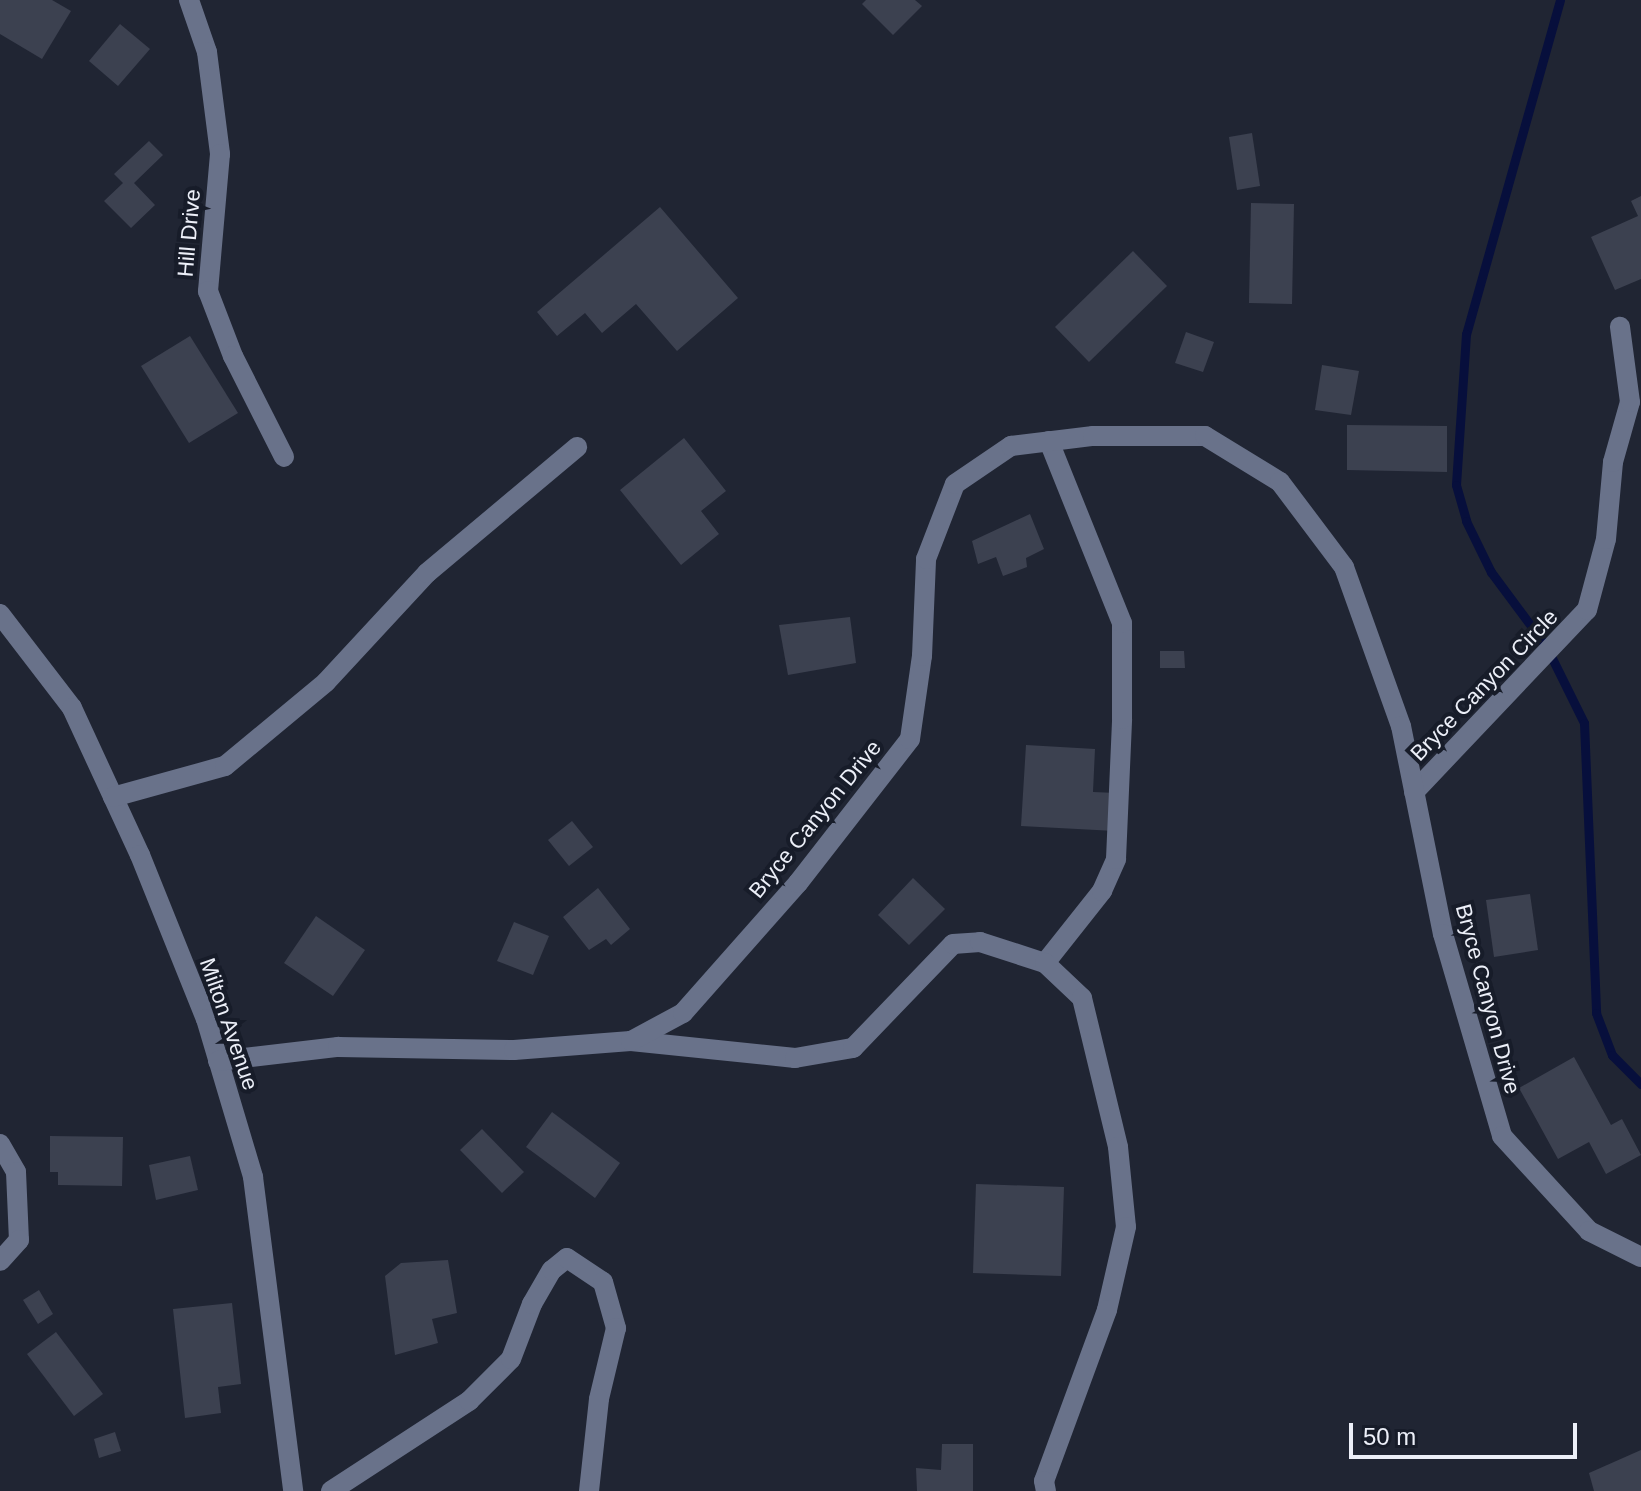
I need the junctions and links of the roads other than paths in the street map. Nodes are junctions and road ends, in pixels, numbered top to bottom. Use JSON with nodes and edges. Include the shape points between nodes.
{"nodes":[{"id":1,"x":189,"y":0,"type":"edge"},
{"id":2,"x":1620,"y":327,"type":"dead end"},
{"id":3,"x":1049,"y":441,"type":"junction"},
{"id":4,"x":577,"y":447,"type":"dead end"},
{"id":5,"x":284,"y":457,"type":"dead end"},
{"id":6,"x":0,"y":614,"type":"edge"},
{"id":7,"x":1414,"y":792,"type":"junction"},
{"id":8,"x":113,"y":797,"type":"junction"},
{"id":9,"x":1045,"y":963,"type":"junction"},
{"id":10,"x":631,"y":1041,"type":"junction"},
{"id":11,"x":218,"y":1061,"type":"junction"},
{"id":12,"x":0,"y":1144,"type":"edge"},
{"id":13,"x":1641,"y":1257,"type":"edge"},
{"id":14,"x":0,"y":1261,"type":"edge"},
{"id":15,"x":293,"y":1491,"type":"edge"},
{"id":16,"x":331,"y":1491,"type":"edge"},
{"id":17,"x":589,"y":1491,"type":"edge"},
{"id":18,"x":1046,"y":1491,"type":"edge"}],
"edges":[{"from":1,"to":5,"type":"street","name":"Hill Drive","via":[[207,52],[220,154],[208,291],[233,356]]},
{"from":2,"to":7,"type":"street","name":"Bryce Canyon Circle","via":[[1630,402],[1613,462],[1606,539],[1587,610]]},
{"from":3,"to":7,"type":"street","name":"Bryce Canyon Drive","via":[[1205,436],[1280,482],[1344,567],[1401,726]]},
{"from":3,"to":9,"type":"street","via":[[1122,623],[1122,719],[1116,859],[1102,891]]},
{"from":3,"to":10,"type":"street","name":"Bryce Canyon Drive","via":[[1011,446],[955,484],[926,559],[922,656],[910,739],[798,883],[683,1013]]},
{"from":4,"to":8,"type":"street","via":[[427,573],[326,682],[225,766]]},
{"from":6,"to":8,"type":"street","name":"Milton Avenue","via":[[72,708]]},
{"from":7,"to":13,"type":"street","name":"Bryce Canyon Drive","via":[[1443,934],[1502,1136],[1589,1231]]},
{"from":8,"to":11,"type":"street","name":"Milton Avenue","via":[[201,1005]]},
{"from":9,"to":10,"type":"street","via":[[980,942],[953,944],[853,1048],[795,1058]]},
{"from":9,"to":18,"type":"street","via":[[1082,998],[1118,1147],[1126,1227],[1107,1310],[1044,1481]]},
{"from":10,"to":11,"type":"street","name":"Bryce Canyon Drive","via":[[514,1050],[338,1047]]},
{"from":11,"to":15,"type":"street","name":"Milton Avenue","via":[[253,1177]]},
{"from":12,"to":14,"type":"street","via":[[16,1172],[19,1240]]},
{"from":16,"to":17,"type":"street","via":[[469,1401],[511,1359],[532,1304],[552,1270],[567,1258],[603,1282],[616,1328],[599,1399]]}]}
